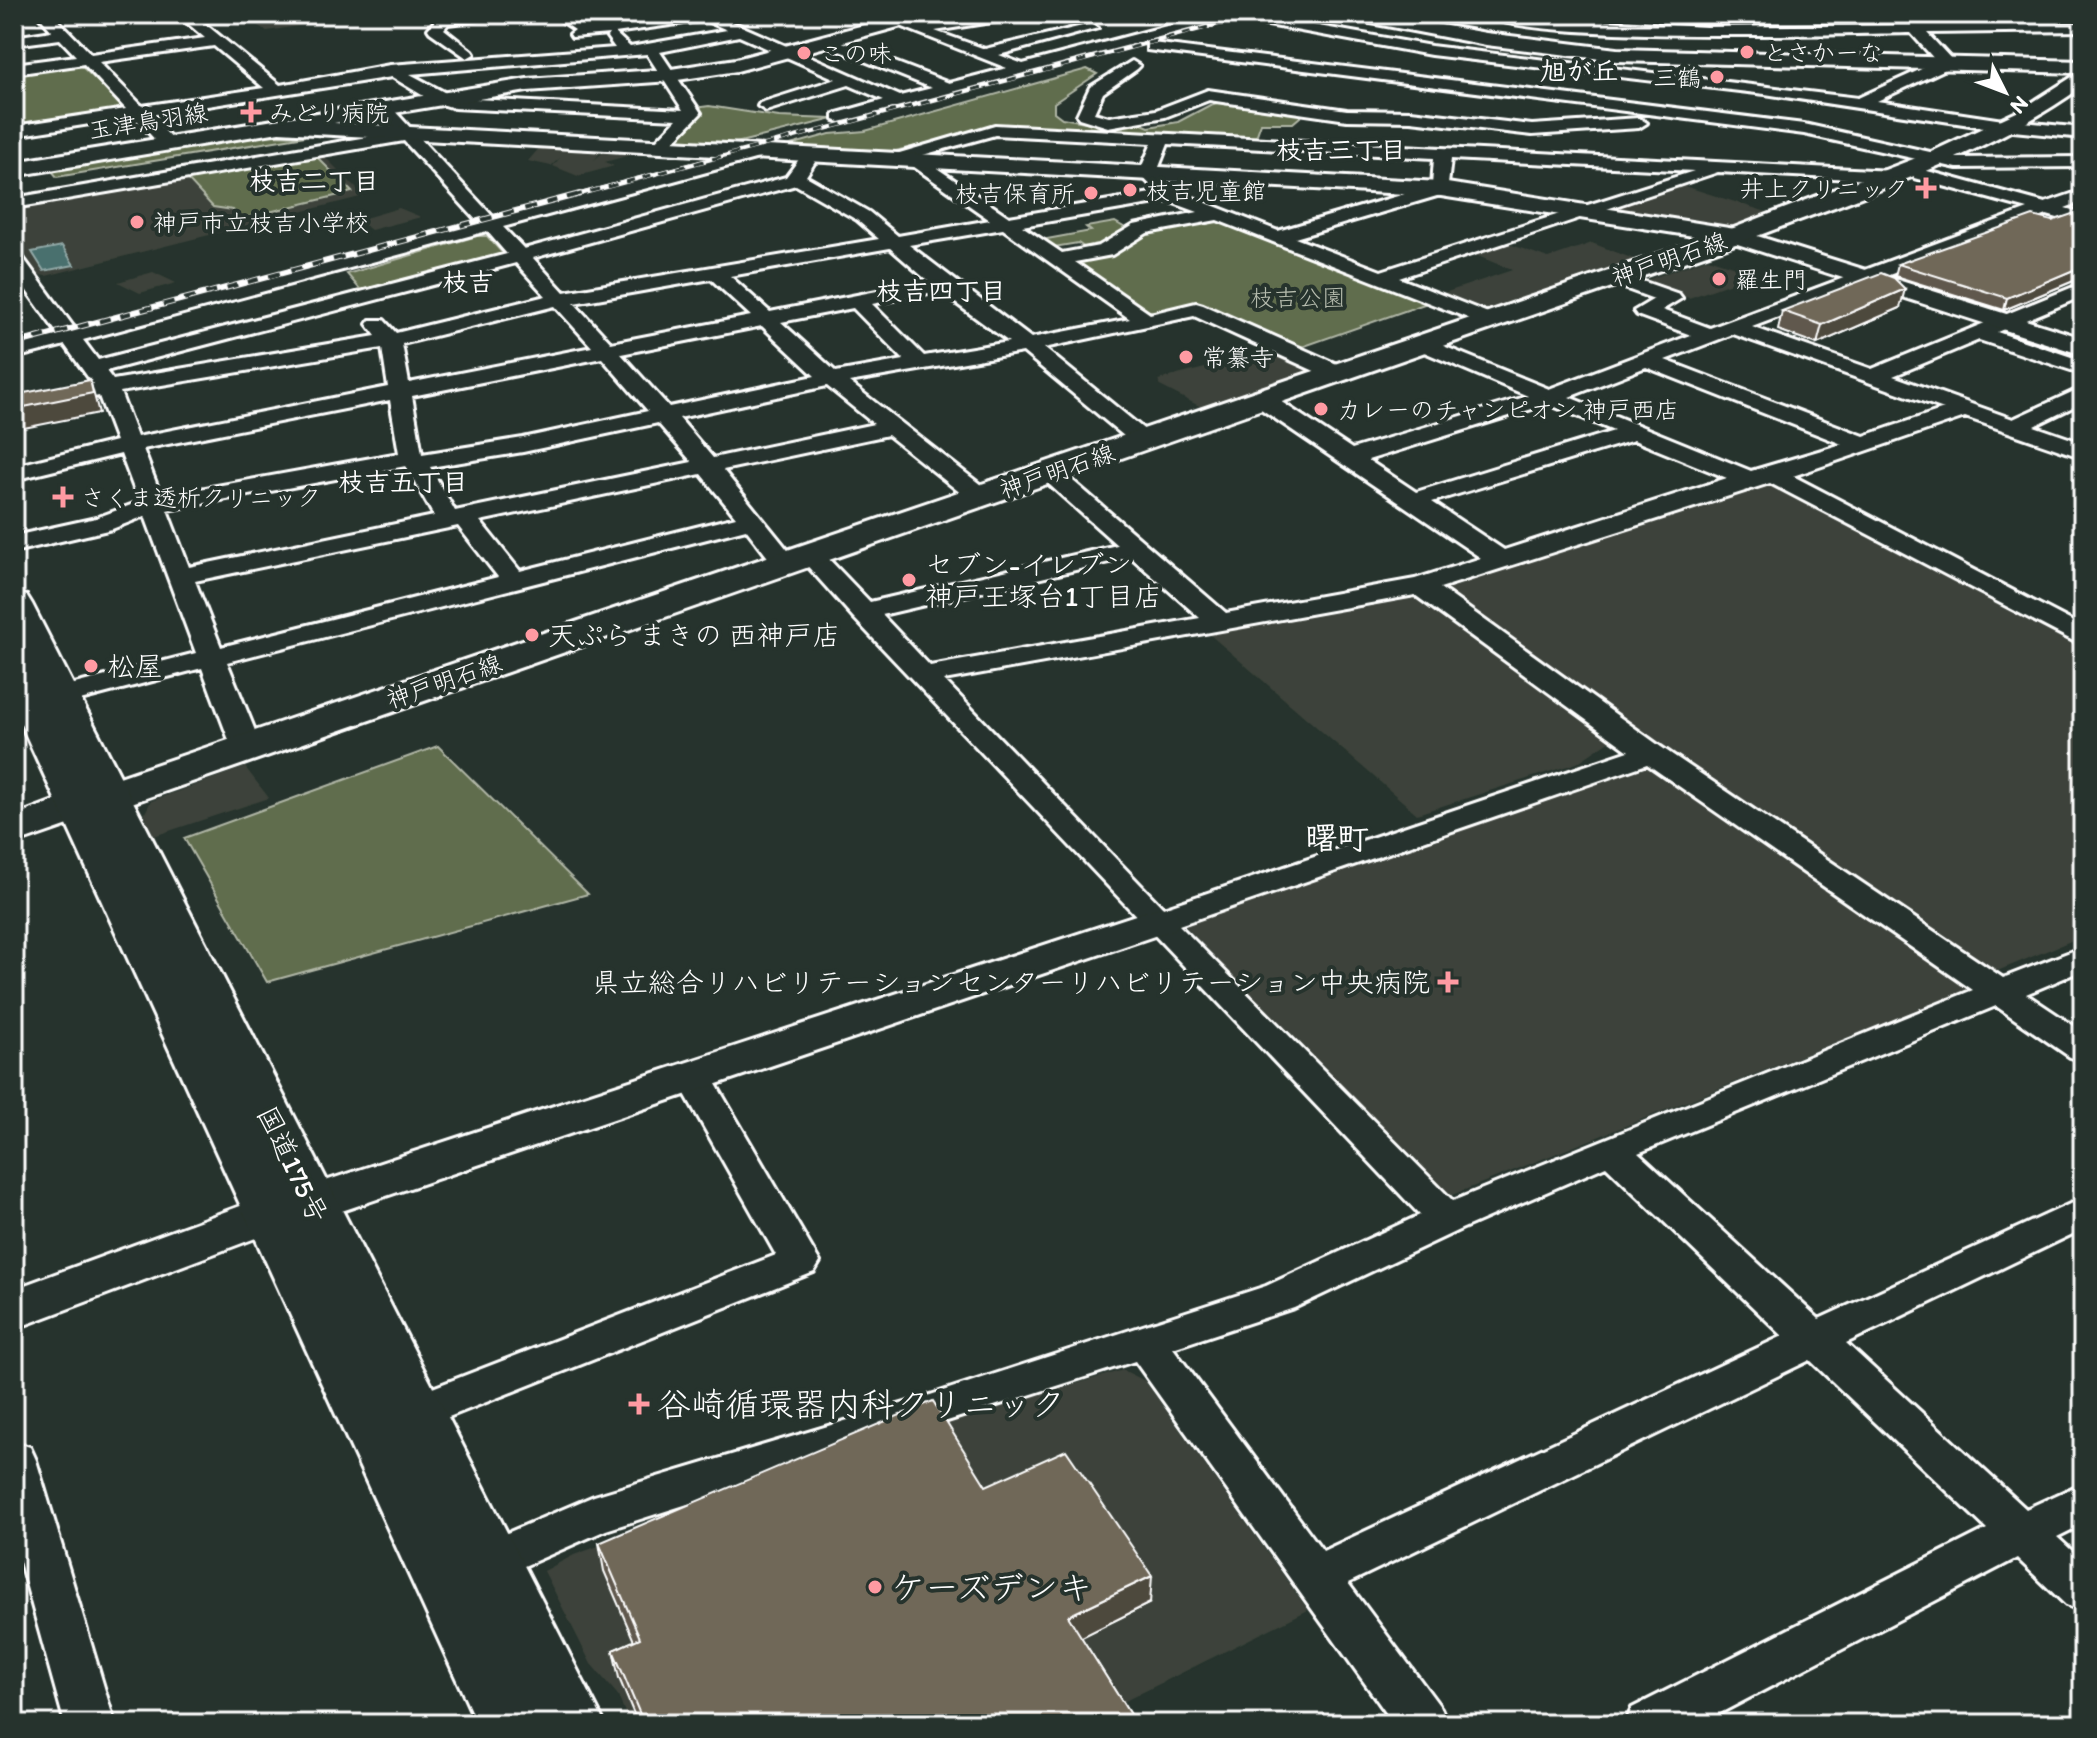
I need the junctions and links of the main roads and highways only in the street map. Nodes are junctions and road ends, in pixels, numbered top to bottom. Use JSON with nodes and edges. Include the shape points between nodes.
{"nodes":[{"id":1,"x":2083,"y":76,"type":"edge"},
{"id":2,"x":14,"y":604,"type":"edge"},
{"id":3,"x":33,"y":686,"type":"edge"},
{"id":4,"x":95,"y":800,"type":"junction"},
{"id":5,"x":14,"y":831,"type":"edge"},
{"id":6,"x":467,"y":1571,"type":"junction"},
{"id":7,"x":511,"y":1724,"type":"edge"},
{"id":8,"x":571,"y":1724,"type":"edge"}],
"edges":[{"from":1,"to":4,"type":"main road","name":"神戸明石線","via":[[2003,128],[1735,236]]},
{"from":2,"to":3,"type":"main road","name":"国道175号"},
{"from":3,"to":4,"type":"main road","name":"国道175号"},
{"from":4,"to":5,"type":"main road","name":"神戸明石線"},
{"from":4,"to":6,"type":"main road","name":"国道175号"},
{"from":6,"to":7,"type":"main road","name":"国道175号"},
{"from":6,"to":8,"type":"main road","name":"国道175号"}]}
